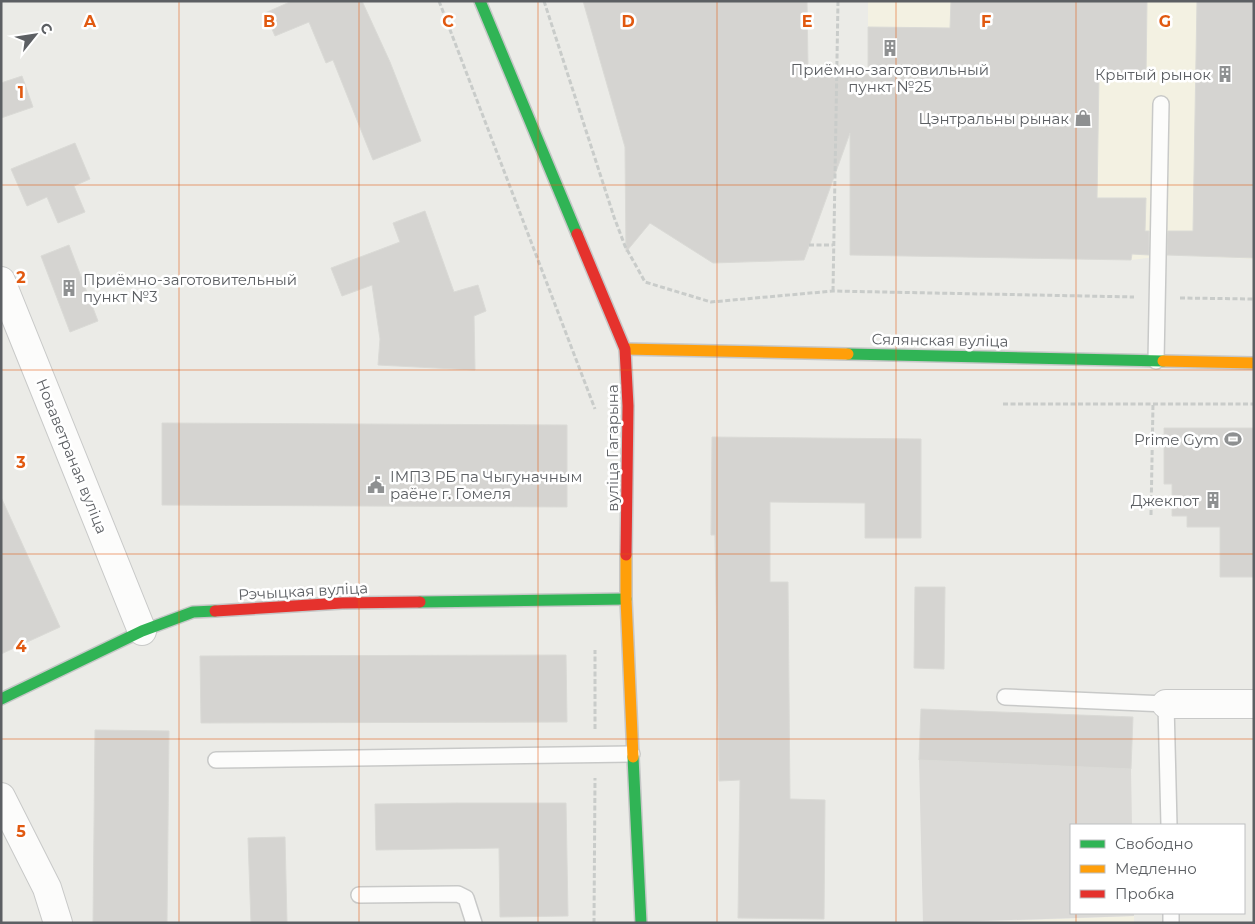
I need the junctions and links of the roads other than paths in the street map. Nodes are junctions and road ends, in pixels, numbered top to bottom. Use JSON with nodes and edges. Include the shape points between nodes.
{"nodes":[{"id":1,"x":480,"y":1,"type":"edge"},
{"id":2,"x":1162,"y":104,"type":"dead end"},
{"id":3,"x":1,"y":281,"type":"edge"},
{"id":4,"x":625,"y":348,"type":"junction"},
{"id":5,"x":1156,"y":361,"type":"junction"},
{"id":6,"x":1254,"y":363,"type":"edge"},
{"id":7,"x":626,"y":598,"type":"junction"},
{"id":8,"x":142,"y":631,"type":"junction"},
{"id":9,"x":1005,"y":697,"type":"dead end"},
{"id":10,"x":1,"y":699,"type":"edge"},
{"id":11,"x":1166,"y":704,"type":"junction"},
{"id":12,"x":1254,"y":704,"type":"edge"},
{"id":13,"x":632,"y":754,"type":"junction"},
{"id":14,"x":216,"y":760,"type":"dead end"},
{"id":15,"x":1,"y":798,"type":"edge"},
{"id":16,"x":1169,"y":824,"type":"edge"},
{"id":17,"x":359,"y":895,"type":"dead end"},
{"id":18,"x":58,"y":923,"type":"edge"},
{"id":19,"x":474,"y":923,"type":"edge"},
{"id":20,"x":641,"y":923,"type":"edge"}],
"edges":[{"from":1,"to":4,"type":"street","name":"вуліца Гагарына"},
{"from":2,"to":5,"type":"lane"},
{"from":3,"to":8,"type":"street","name":"Новаветраная вуліца"},
{"from":4,"to":5,"type":"street","name":"Сялянская вуліца"},
{"from":4,"to":7,"type":"street","name":"вуліца Гагарына","via":[[628,406]]},
{"from":5,"to":6,"type":"street","name":"Сялянская вуліца"},
{"from":7,"to":8,"type":"street","name":"Рэчыцкая вуліца","via":[[342,603],[193,612]]},
{"from":7,"to":13,"type":"street","name":"вуліца Гагарына"},
{"from":8,"to":10,"type":"street","name":"Рэчыцкая вуліца"},
{"from":9,"to":11,"type":"lane"},
{"from":11,"to":12,"type":"street"},
{"from":11,"to":16,"type":"lane"},
{"from":13,"to":14,"type":"lane"},
{"from":13,"to":20,"type":"street","name":"вуліца Гагарына"},
{"from":15,"to":18,"type":"street","via":[[47,888]]},
{"from":17,"to":19,"type":"lane","via":[[458,894],[466,898]]}]}
